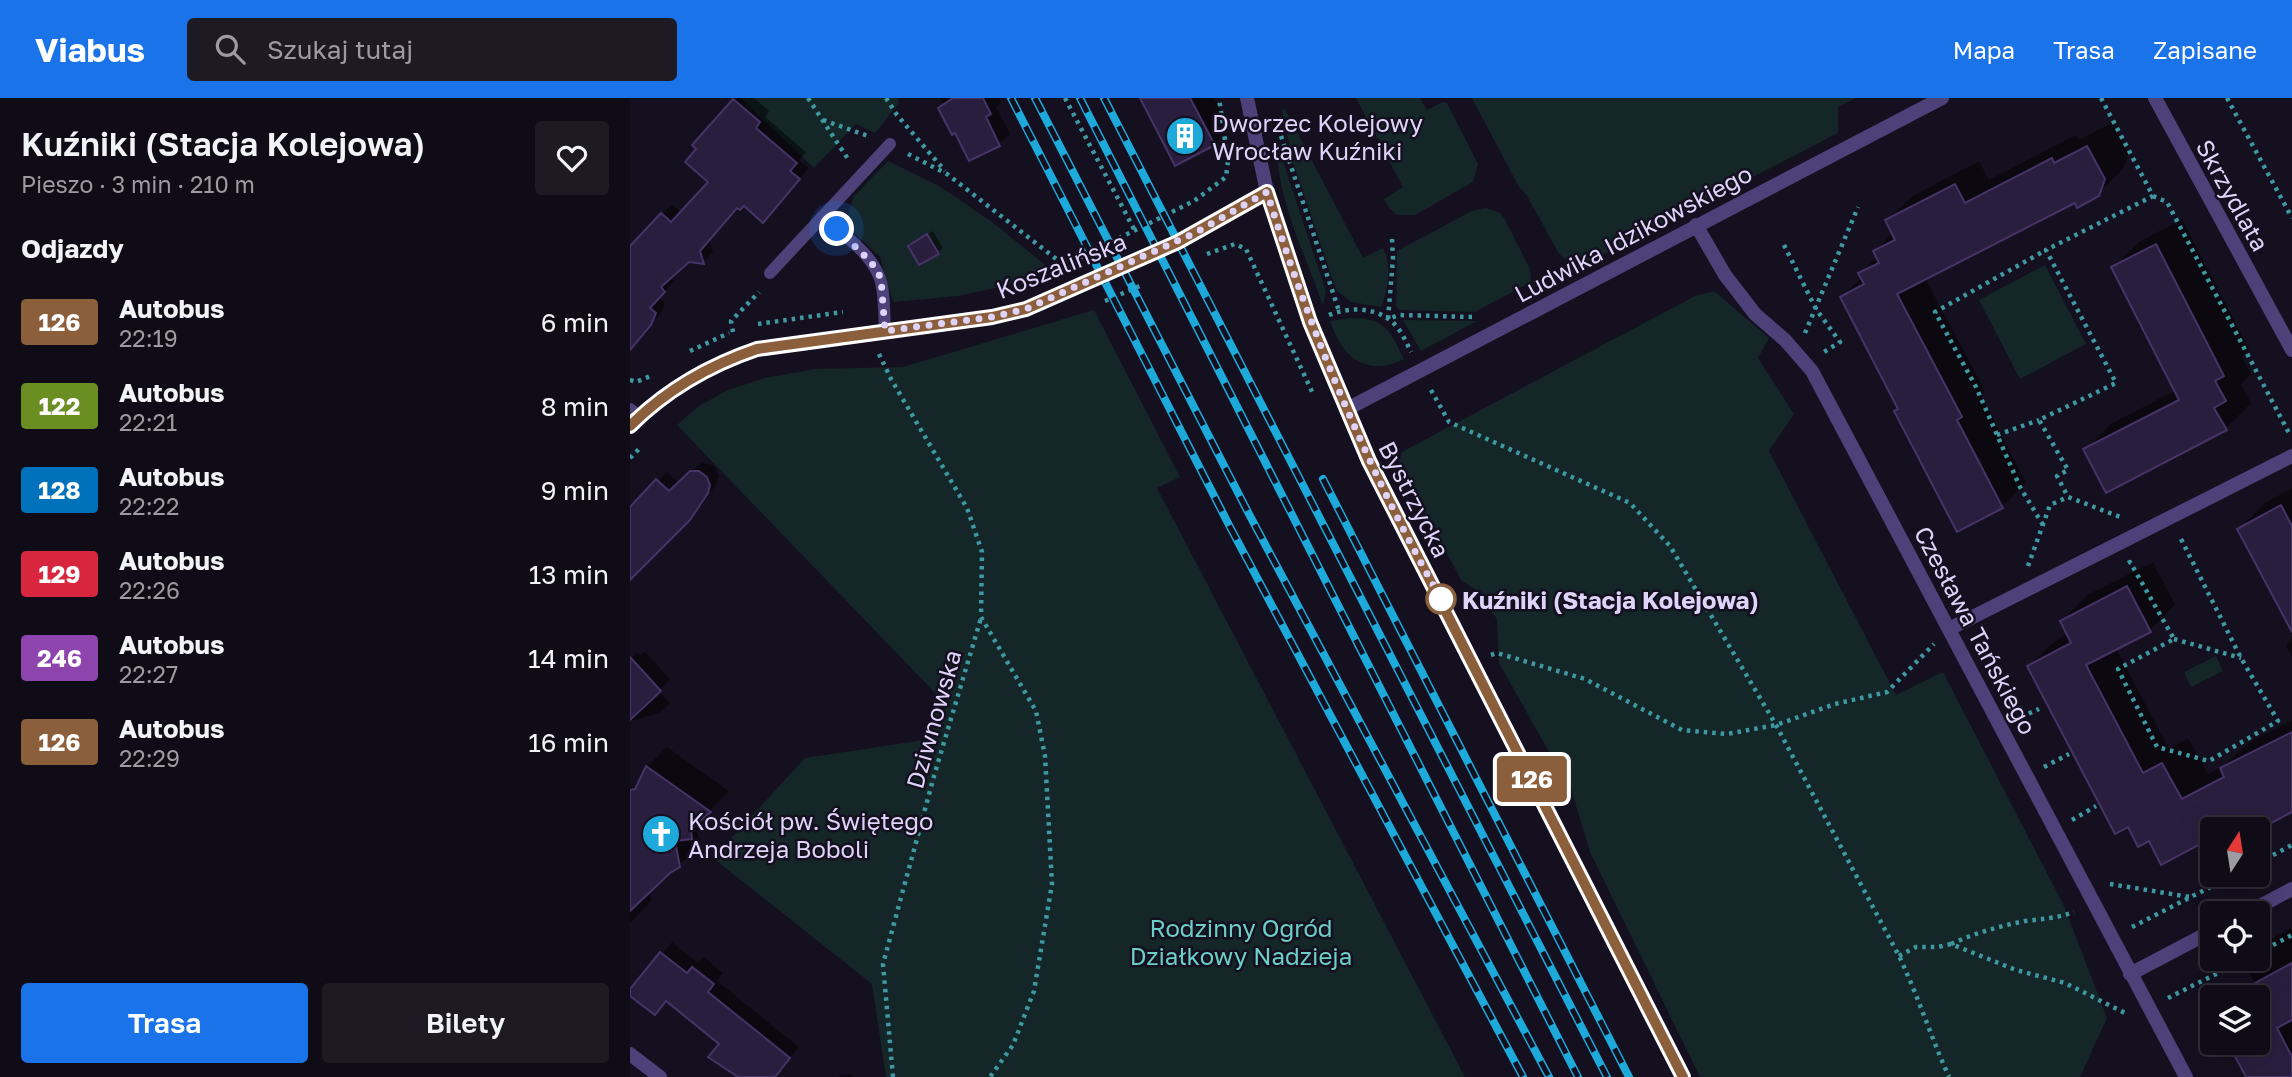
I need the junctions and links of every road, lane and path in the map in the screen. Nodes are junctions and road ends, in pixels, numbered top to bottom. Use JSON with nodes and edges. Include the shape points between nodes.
{"nodes":[{"id":1,"x":808,"y":98,"type":"edge"},
{"id":2,"x":886,"y":98,"type":"edge"},
{"id":3,"x":1065,"y":98,"type":"edge"},
{"id":4,"x":1219,"y":98,"type":"edge"},
{"id":5,"x":1247,"y":98,"type":"edge"},
{"id":6,"x":1942,"y":98,"type":"edge"},
{"id":7,"x":2101,"y":98,"type":"edge"},
{"id":8,"x":2155,"y":98,"type":"edge"},
{"id":9,"x":2227,"y":98,"type":"edge"},
{"id":10,"x":823,"y":120,"type":"junction"},
{"id":11,"x":1280,"y":135,"type":"dead end"},
{"id":12,"x":890,"y":144,"type":"junction"},
{"id":13,"x":947,"y":173,"type":"junction"},
{"id":14,"x":863,"y":174,"type":"junction"},
{"id":15,"x":1267,"y":192,"type":"junction"},
{"id":16,"x":2153,"y":196,"type":"junction"},
{"id":17,"x":1858,"y":206,"type":"dead end"},
{"id":18,"x":822,"y":217,"type":"junction"},
{"id":19,"x":2292,"y":218,"type":"edge"},
{"id":20,"x":1696,"y":225,"type":"junction"},
{"id":21,"x":1135,"y":231,"type":"junction"},
{"id":22,"x":1392,"y":239,"type":"dead end"},
{"id":23,"x":1784,"y":244,"type":"dead end"},
{"id":24,"x":1247,"y":249,"type":"dead end"},
{"id":25,"x":2046,"y":250,"type":"junction"},
{"id":26,"x":1064,"y":265,"type":"junction"},
{"id":27,"x":1054,"y":271,"type":"dead end"},
{"id":28,"x":770,"y":273,"type":"joint"},
{"id":29,"x":1816,"y":309,"type":"junction"},
{"id":30,"x":883,"y":310,"type":"junction"},
{"id":31,"x":1339,"y":311,"type":"junction"},
{"id":32,"x":1326,"y":316,"type":"dead end"},
{"id":33,"x":1476,"y":317,"type":"dead end"},
{"id":34,"x":1388,"y":319,"type":"junction"},
{"id":35,"x":754,"y":325,"type":"dead end"},
{"id":36,"x":744,"y":328,"type":"dead end"},
{"id":37,"x":733,"y":332,"type":"junction"},
{"id":38,"x":878,"y":332,"type":"junction"},
{"id":39,"x":1283,"y":333,"type":"dead end"},
{"id":40,"x":2292,"y":350,"type":"edge"},
{"id":41,"x":689,"y":352,"type":"dead end"},
{"id":42,"x":1413,"y":356,"type":"dead end"},
{"id":43,"x":1801,"y":358,"type":"junction"},
{"id":44,"x":659,"y":371,"type":"dead end"},
{"id":45,"x":630,"y":380,"type":"edge"},
{"id":46,"x":1428,"y":384,"type":"dead end"},
{"id":47,"x":1347,"y":409,"type":"junction"},
{"id":48,"x":633,"y":418,"type":"edge"},
{"id":49,"x":2039,"y":420,"type":"junction"},
{"id":50,"x":1997,"y":435,"type":"junction"},
{"id":51,"x":2292,"y":438,"type":"edge"},
{"id":52,"x":2292,"y":456,"type":"edge"},
{"id":53,"x":2068,"y":497,"type":"junction"},
{"id":54,"x":2171,"y":518,"type":"junction"},
{"id":55,"x":2043,"y":525,"type":"junction"},
{"id":56,"x":2150,"y":528,"type":"junction"},
{"id":57,"x":2119,"y":566,"type":"dead end"},
{"id":58,"x":2027,"y":589,"type":"junction"},
{"id":59,"x":981,"y":617,"type":"junction"},
{"id":60,"x":1949,"y":629,"type":"junction"},
{"id":61,"x":2174,"y":639,"type":"junction"},
{"id":62,"x":1488,"y":656,"type":"dead end"},
{"id":63,"x":2241,"y":658,"type":"junction"},
{"id":64,"x":1776,"y":724,"type":"junction"},
{"id":65,"x":2292,"y":845,"type":"edge"},
{"id":66,"x":2270,"y":857,"type":"edge"},
{"id":67,"x":2085,"y":884,"type":"junction"},
{"id":68,"x":2209,"y":887,"type":"edge"},
{"id":69,"x":2292,"y":889,"type":"edge"},
{"id":70,"x":2190,"y":897,"type":"junction"},
{"id":71,"x":2269,"y":901,"type":"edge"},
{"id":72,"x":2095,"y":904,"type":"junction"},
{"id":73,"x":2292,"y":935,"type":"edge"},
{"id":74,"x":2112,"y":937,"type":"junction"},
{"id":75,"x":2200,"y":937,"type":"edge"},
{"id":76,"x":1951,"y":944,"type":"junction"},
{"id":77,"x":2270,"y":947,"type":"edge"},
{"id":78,"x":1899,"y":956,"type":"junction"},
{"id":79,"x":2222,"y":971,"type":"edge"},
{"id":80,"x":2130,"y":974,"type":"junction"},
{"id":81,"x":2149,"y":1007,"type":"junction"},
{"id":82,"x":2137,"y":1019,"type":"dead end"},
{"id":83,"x":630,"y":1054,"type":"edge"},
{"id":84,"x":660,"y":1077,"type":"edge"},
{"id":85,"x":893,"y":1077,"type":"edge"},
{"id":86,"x":990,"y":1077,"type":"edge"},
{"id":87,"x":1683,"y":1077,"type":"edge"},
{"id":88,"x":1950,"y":1077,"type":"edge"},
{"id":89,"x":2186,"y":1077,"type":"edge"}],
"edges":[{"from":1,"to":10,"type":"path"},
{"from":2,"to":13,"type":"path"},
{"from":3,"to":21,"type":"path"},
{"from":4,"to":21,"type":"path","via":[[1226,177],[1194,201]]},
{"from":5,"to":15,"type":"street","name":"Bystrzycka"},
{"from":6,"to":20,"type":"street","name":"Ludwika Idzikowskiego"},
{"from":7,"to":16,"type":"path"},
{"from":8,"to":40,"type":"street","name":"Skrzydlata"},
{"from":9,"to":19,"type":"path"},
{"from":10,"to":12,"type":"path"},
{"from":10,"to":14,"type":"path","via":[[846,158]]},
{"from":11,"to":31,"type":"path"},
{"from":12,"to":13,"type":"path"},
{"from":12,"to":14,"type":"lane"},
{"from":13,"to":26,"type":"path"},
{"from":14,"to":18,"type":"lane"},
{"from":15,"to":38,"type":"street","name":"Koszalińska","via":[[1195,233],[1026,309]]},
{"from":15,"to":47,"type":"street","name":"Bystrzycka","via":[[1310,322]]},
{"from":16,"to":25,"type":"path"},
{"from":16,"to":51,"type":"path","via":[[2167,202]]},
{"from":17,"to":29,"type":"path"},
{"from":18,"to":28,"type":"lane"},
{"from":18,"to":30,"type":"lane","via":[[871,262],[881,278]]},
{"from":20,"to":43,"type":"street","name":"Czesława Tańskiego","via":[[1755,314]]},
{"from":20,"to":47,"type":"street","name":"Ludwika Idzikowskiego"},
{"from":21,"to":26,"type":"path"},
{"from":22,"to":34,"type":"path"},
{"from":23,"to":29,"type":"path"},
{"from":24,"to":39,"type":"path"},
{"from":25,"to":49,"type":"path","via":[[2116,383]]},
{"from":25,"to":50,"type":"path","via":[[1935,312]]},
{"from":26,"to":27,"type":"path"},
{"from":28,"to":37,"type":"path","via":[[769,281],[731,321]]},
{"from":29,"to":43,"type":"path"},
{"from":29,"to":43,"type":"path","via":[[1840,342]]},
{"from":30,"to":35,"type":"path"},
{"from":30,"to":38,"type":"lane"},
{"from":31,"to":32,"type":"path"},
{"from":31,"to":34,"type":"path","via":[[1374,311]]},
{"from":33,"to":34,"type":"path","via":[[1399,315]]},
{"from":34,"to":42,"type":"path"},
{"from":36,"to":37,"type":"path"},
{"from":37,"to":41,"type":"path"},
{"from":38,"to":48,"type":"street","name":"Koszalińska","via":[[757,349],[728,359],[700,372]]},
{"from":38,"to":59,"type":"path","name":"Dziwnowska","via":[[891,379],[967,508],[982,552]]},
{"from":43,"to":60,"type":"street","name":"Czesława Tańskiego"},
{"from":44,"to":45,"type":"path","via":[[636,382]]},
{"from":46,"to":64,"type":"path","via":[[1449,422],[1630,503],[1670,546]]},
{"from":47,"to":87,"type":"street","name":"Bystrzycka","via":[[1369,461]]},
{"from":49,"to":50,"type":"path"},
{"from":49,"to":53,"type":"path","via":[[2068,471],[2057,476]]},
{"from":50,"to":55,"type":"path"},
{"from":52,"to":54,"type":"street"},
{"from":53,"to":55,"type":"path","via":[[2050,505]]},
{"from":53,"to":56,"type":"path"},
{"from":54,"to":56,"type":"street"},
{"from":54,"to":63,"type":"path"},
{"from":55,"to":58,"type":"path","via":[[2021,583]]},
{"from":56,"to":58,"type":"street"},
{"from":57,"to":61,"type":"path","via":[[2130,562]]},
{"from":58,"to":60,"type":"street"},
{"from":59,"to":85,"type":"path","name":"Dziwnowska","via":[[883,964]]},
{"from":59,"to":86,"type":"path","via":[[1035,711],[1045,755],[1052,884],[1034,991],[1013,1045]]},
{"from":60,"to":64,"type":"path","via":[[1887,692]]},
{"from":60,"to":67,"type":"street","name":"Czesława Tańskiego"},
{"from":61,"to":63,"type":"path"},
{"from":61,"to":63,"type":"path","via":[[2118,669],[2157,747],[2210,761],[2277,721]]},
{"from":62,"to":64,"type":"path","via":[[1497,653],[1585,679],[1682,730],[1727,734]]},
{"from":64,"to":78,"type":"path"},
{"from":65,"to":66,"type":"path"},
{"from":67,"to":70,"type":"path","via":[[2092,881]]},
{"from":67,"to":72,"type":"street","name":"Czesława Tańskiego"},
{"from":68,"to":70,"type":"path"},
{"from":69,"to":71,"type":"street"},
{"from":70,"to":74,"type":"path"},
{"from":72,"to":74,"type":"street","name":"Czesława Tańskiego"},
{"from":72,"to":76,"type":"path","via":[[2062,917],[1983,931]]},
{"from":73,"to":77,"type":"path"},
{"from":74,"to":80,"type":"street","name":"Czesława Tańskiego"},
{"from":75,"to":80,"type":"street"},
{"from":76,"to":78,"type":"path","via":[[1916,947]]},
{"from":76,"to":82,"type":"path","via":[[2016,970],[2065,983]]},
{"from":78,"to":88,"type":"path"},
{"from":79,"to":81,"type":"path"},
{"from":80,"to":81,"type":"street","name":"Czesława Tańskiego"},
{"from":81,"to":89,"type":"street","name":"Czesława Tańskiego"},
{"from":83,"to":84,"type":"street"}]}
